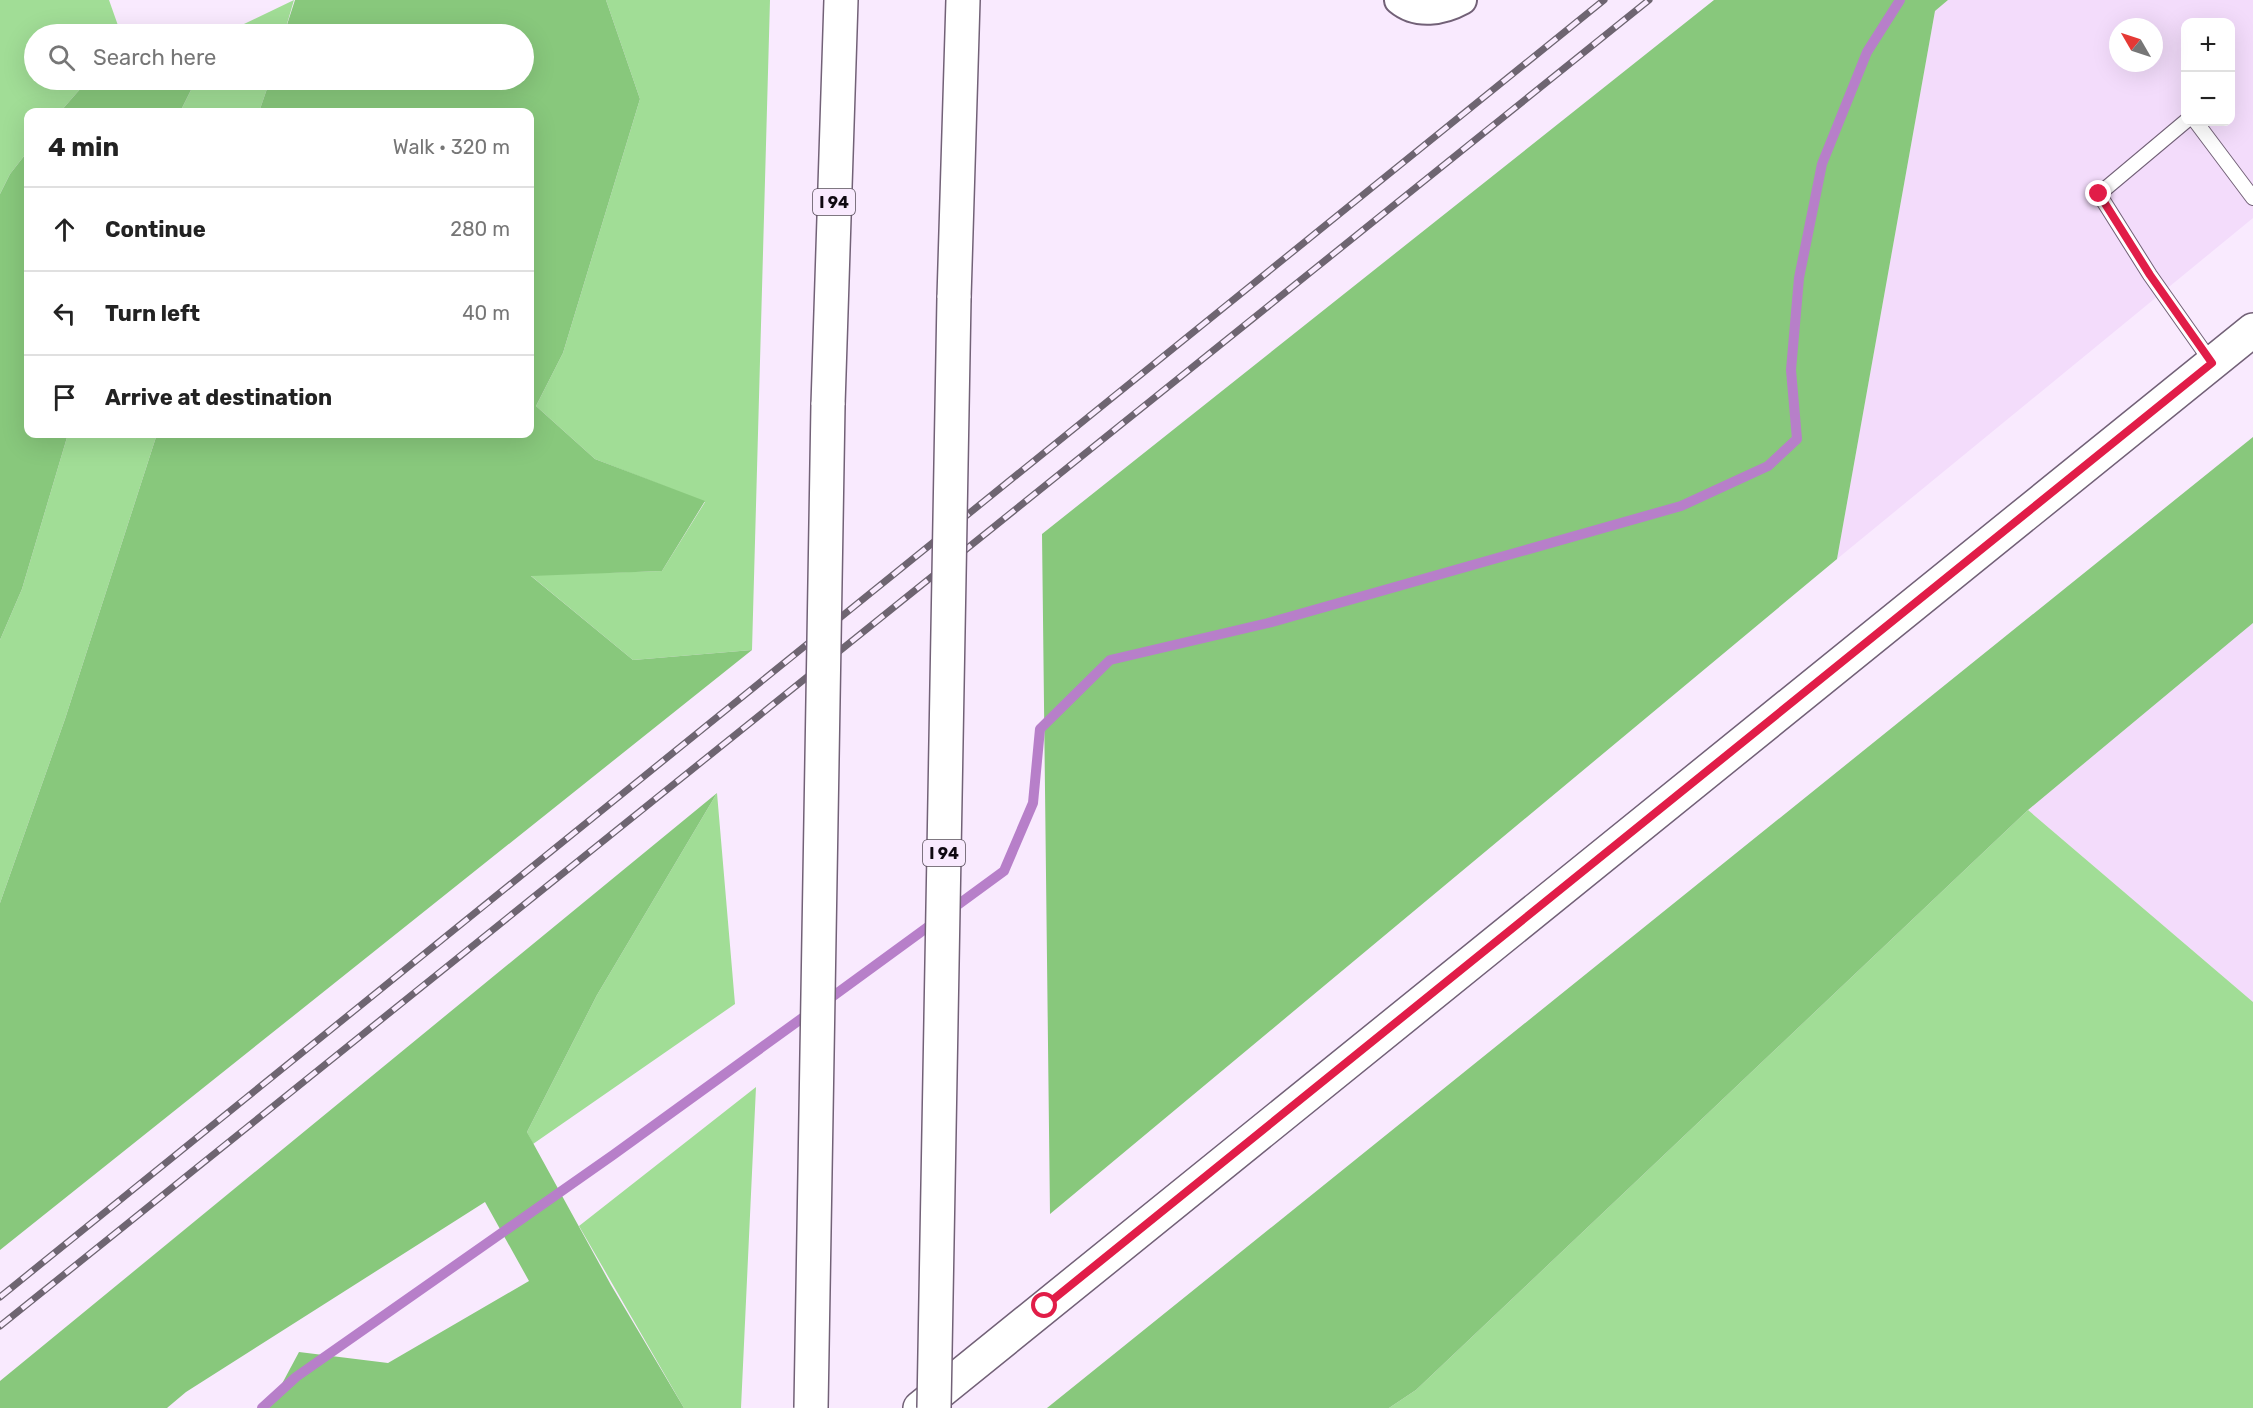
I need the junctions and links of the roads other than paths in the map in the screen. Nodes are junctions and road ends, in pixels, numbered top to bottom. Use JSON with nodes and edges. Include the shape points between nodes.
{"nodes":[{"id":1,"x":840,"y":0,"type":"edge"},
{"id":2,"x":963,"y":0,"type":"edge"},
{"id":3,"x":1399,"y":0,"type":"edge"},
{"id":4,"x":1462,"y":0,"type":"edge"},
{"id":5,"x":2181,"y":125,"type":"edge"},
{"id":6,"x":2199,"y":126,"type":"edge"},
{"id":7,"x":2253,"y":198,"type":"edge"},
{"id":8,"x":2253,"y":330,"type":"edge"},
{"id":9,"x":2212,"y":363,"type":"junction"},
{"id":10,"x":811,"y":1408,"type":"edge"},
{"id":11,"x":920,"y":1408,"type":"edge"},
{"id":12,"x":934,"y":1408,"type":"edge"}],
"edges":[{"from":1,"to":10,"type":"main road","number":"I 94","bridge":true,"via":[[828,405]]},
{"from":2,"to":12,"type":"main road","number":"I 94","bridge":true},
{"from":3,"to":4,"type":"street","via":[[1422,10]]},
{"from":5,"to":9,"type":"lane","via":[[2099,194]]},
{"from":6,"to":7,"type":"lane"},
{"from":8,"to":9,"type":"main road"},
{"from":9,"to":11,"type":"main road"}]}
